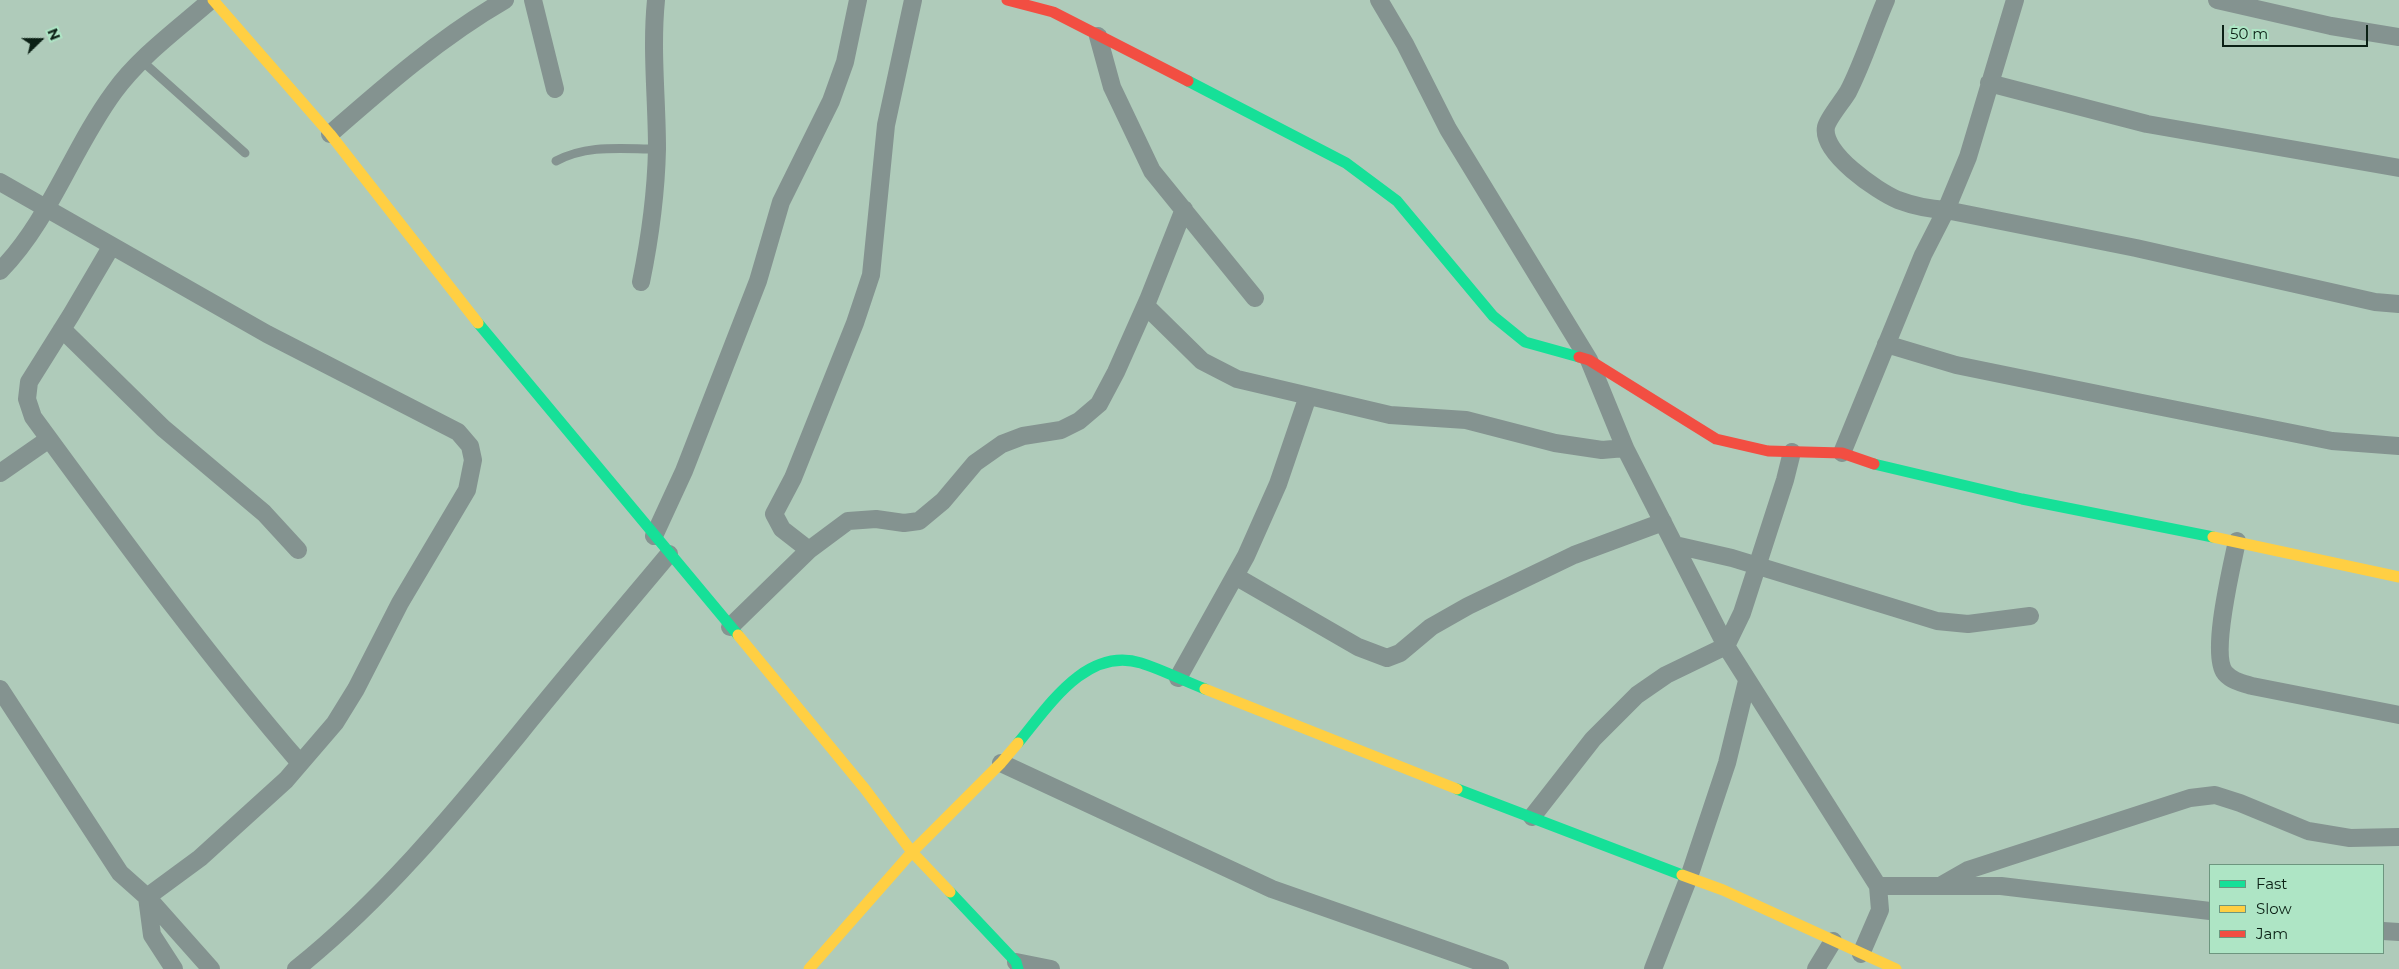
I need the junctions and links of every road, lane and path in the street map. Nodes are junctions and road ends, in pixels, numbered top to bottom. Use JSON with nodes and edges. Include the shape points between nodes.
{"nodes":[{"id":1,"x":212,"y":0,"type":"edge"},
{"id":2,"x":505,"y":0,"type":"edge"},
{"id":3,"x":533,"y":0,"type":"edge"},
{"id":4,"x":656,"y":0,"type":"edge"},
{"id":5,"x":858,"y":0,"type":"edge"},
{"id":6,"x":913,"y":0,"type":"edge"},
{"id":7,"x":1007,"y":0,"type":"edge"},
{"id":8,"x":1378,"y":0,"type":"edge"},
{"id":9,"x":1886,"y":0,"type":"edge"},
{"id":10,"x":2015,"y":0,"type":"edge"},
{"id":11,"x":2217,"y":0,"type":"edge"},
{"id":12,"x":1098,"y":36,"type":"junction"},
{"id":13,"x":2399,"y":37,"type":"edge"},
{"id":14,"x":142,"y":61,"type":"junction"},
{"id":15,"x":1989,"y":83,"type":"junction"},
{"id":16,"x":555,"y":89,"type":"dead end"},
{"id":17,"x":330,"y":134,"type":"junction"},
{"id":18,"x":657,"y":149,"type":"junction"},
{"id":19,"x":245,"y":153,"type":"dead end"},
{"id":20,"x":556,"y":161,"type":"dead end"},
{"id":21,"x":2399,"y":168,"type":"edge"},
{"id":22,"x":0,"y":182,"type":"edge"},
{"id":23,"x":46,"y":209,"type":"junction"},
{"id":24,"x":1184,"y":209,"type":"junction"},
{"id":25,"x":1946,"y":210,"type":"junction"},
{"id":26,"x":111,"y":247,"type":"junction"},
{"id":27,"x":0,"y":271,"type":"edge"},
{"id":28,"x":641,"y":282,"type":"dead end"},
{"id":29,"x":1255,"y":298,"type":"dead end"},
{"id":30,"x":2399,"y":304,"type":"edge"},
{"id":31,"x":1146,"y":306,"type":"junction"},
{"id":32,"x":62,"y":329,"type":"junction"},
{"id":33,"x":1886,"y":344,"type":"junction"},
{"id":34,"x":1589,"y":360,"type":"junction"},
{"id":35,"x":1308,"y":396,"type":"junction"},
{"id":36,"x":49,"y":439,"type":"junction"},
{"id":37,"x":2399,"y":446,"type":"edge"},
{"id":38,"x":1625,"y":448,"type":"junction"},
{"id":39,"x":1792,"y":452,"type":"junction"},
{"id":40,"x":1842,"y":453,"type":"junction"},
{"id":41,"x":0,"y":473,"type":"edge"},
{"id":42,"x":1663,"y":522,"type":"junction"},
{"id":43,"x":654,"y":536,"type":"junction"},
{"id":44,"x":2237,"y":541,"type":"junction"},
{"id":45,"x":1675,"y":545,"type":"junction"},
{"id":46,"x":298,"y":550,"type":"dead end"},
{"id":47,"x":809,"y":550,"type":"junction"},
{"id":48,"x":669,"y":554,"type":"junction"},
{"id":49,"x":1757,"y":566,"type":"junction"},
{"id":50,"x":1235,"y":576,"type":"junction"},
{"id":51,"x":2399,"y":577,"type":"edge"},
{"id":52,"x":2030,"y":616,"type":"dead end"},
{"id":53,"x":730,"y":627,"type":"junction"},
{"id":54,"x":1726,"y":646,"type":"junction"},
{"id":55,"x":1178,"y":678,"type":"junction"},
{"id":56,"x":1747,"y":681,"type":"junction"},
{"id":57,"x":0,"y":689,"type":"edge"},
{"id":58,"x":2399,"y":715,"type":"edge"},
{"id":59,"x":300,"y":763,"type":"junction"},
{"id":60,"x":1001,"y":763,"type":"junction"},
{"id":61,"x":1532,"y":817,"type":"junction"},
{"id":62,"x":2399,"y":837,"type":"edge"},
{"id":63,"x":912,"y":852,"type":"junction"},
{"id":64,"x":1689,"y":877,"type":"junction"},
{"id":65,"x":1878,"y":886,"type":"junction"},
{"id":66,"x":1940,"y":886,"type":"junction"},
{"id":67,"x":147,"y":897,"type":"junction"},
{"id":68,"x":2209,"y":911,"type":"edge"},
{"id":69,"x":2384,"y":930,"type":"edge"},
{"id":70,"x":2399,"y":932,"type":"edge"},
{"id":71,"x":1833,"y":941,"type":"junction"},
{"id":72,"x":1861,"y":954,"type":"junction"},
{"id":73,"x":1017,"y":965,"type":"edge"},
{"id":74,"x":174,"y":969,"type":"edge"},
{"id":75,"x":211,"y":969,"type":"edge"},
{"id":76,"x":296,"y":969,"type":"edge"},
{"id":77,"x":809,"y":969,"type":"edge"},
{"id":78,"x":1051,"y":969,"type":"edge"},
{"id":79,"x":1500,"y":969,"type":"edge"},
{"id":80,"x":1653,"y":969,"type":"edge"},
{"id":81,"x":1816,"y":969,"type":"edge"},
{"id":82,"x":1896,"y":969,"type":"edge"}],
"edges":[{"from":1,"to":14,"type":"street"},
{"from":1,"to":17,"type":"street"},
{"from":2,"to":17,"type":"street","via":[[411,64]]},
{"from":3,"to":16,"type":"street"},
{"from":4,"to":18,"type":"street","via":[[653,24]]},
{"from":5,"to":43,"type":"street","via":[[845,62],[831,101],[781,202],[758,281],[684,471]]},
{"from":6,"to":47,"type":"street","via":[[886,125],[871,275],[793,478],[774,514],[782,529]]},
{"from":7,"to":12,"type":"street","via":[[1052,12]]},
{"from":8,"to":34,"type":"street","via":[[1405,44],[1448,129]]},
{"from":9,"to":25,"type":"street","via":[[1848,90],[1826,126],[1826,135],[1840,160],[1880,190],[1920,208]]},
{"from":10,"to":15,"type":"street"},
{"from":11,"to":13,"type":"street","via":[[2331,26]]},
{"from":12,"to":24,"type":"street","via":[[1112,87],[1152,171]]},
{"from":12,"to":34,"type":"street","via":[[1346,163],[1397,201],[1493,316],[1525,342]]},
{"from":14,"to":19,"type":"lane"},
{"from":14,"to":23,"type":"street","via":[[114,91]]},
{"from":15,"to":21,"type":"street","via":[[2147,124]]},
{"from":15,"to":25,"type":"street","via":[[1968,157]]},
{"from":17,"to":43,"type":"street","via":[[461,302]]},
{"from":18,"to":20,"type":"lane","via":[[594,148],[570,153]]},
{"from":18,"to":28,"type":"street","via":[[652,227]]},
{"from":22,"to":23,"type":"street"},
{"from":23,"to":26,"type":"street"},
{"from":23,"to":27,"type":"street","via":[[18,252]]},
{"from":24,"to":29,"type":"street"},
{"from":24,"to":31,"type":"street"},
{"from":25,"to":30,"type":"street","via":[[2136,248],[2375,302]]},
{"from":25,"to":33,"type":"street","via":[[1923,255]]},
{"from":26,"to":32,"type":"street"},
{"from":26,"to":59,"type":"street","via":[[267,334],[458,432],[470,446],[472,460],[466,490],[335,723]]},
{"from":31,"to":35,"type":"street","via":[[1202,361],[1237,379]]},
{"from":31,"to":47,"type":"street","via":[[1099,404],[1079,420],[1061,430],[1023,436],[1002,444],[975,463],[920,521],[904,523],[876,519],[848,522]]},
{"from":32,"to":36,"type":"street","via":[[28,382],[27,399],[33,417]]},
{"from":32,"to":46,"type":"street","via":[[163,428],[264,513]]},
{"from":33,"to":37,"type":"street","via":[[1956,365],[2332,441]]},
{"from":33,"to":40,"type":"street"},
{"from":34,"to":38,"type":"street"},
{"from":34,"to":39,"type":"street","via":[[1716,439],[1768,452]]},
{"from":35,"to":38,"type":"street","via":[[1390,415],[1466,420],[1554,443],[1602,450]]},
{"from":35,"to":50,"type":"street","via":[[1278,484]]},
{"from":36,"to":41,"type":"street"},
{"from":36,"to":59,"type":"street","via":[[175,606]]},
{"from":38,"to":42,"type":"street"},
{"from":39,"to":40,"type":"street"},
{"from":39,"to":49,"type":"street"},
{"from":40,"to":44,"type":"street","via":[[1884,467],[2022,499]]},
{"from":42,"to":45,"type":"street"},
{"from":42,"to":50,"type":"street","via":[[1574,555],[1468,606],[1431,627],[1400,653],[1387,658],[1358,647]]},
{"from":43,"to":48,"type":"street"},
{"from":44,"to":51,"type":"street"},
{"from":44,"to":58,"type":"street","via":[[2219,650],[2224,672],[2234,680],[2252,686]]},
{"from":45,"to":49,"type":"street"},
{"from":45,"to":54,"type":"street"},
{"from":47,"to":53,"type":"street"},
{"from":48,"to":53,"type":"street"},
{"from":48,"to":76,"type":"street","via":[[405,869],[333,940]]},
{"from":49,"to":52,"type":"street","via":[[1937,622],[1968,624]]},
{"from":49,"to":54,"type":"street","via":[[1742,613]]},
{"from":50,"to":55,"type":"street"},
{"from":53,"to":63,"type":"street","via":[[865,789]]},
{"from":54,"to":56,"type":"street"},
{"from":54,"to":61,"type":"street","via":[[1666,675],[1637,695],[1593,739]]},
{"from":55,"to":60,"type":"street","via":[[1120,660],[1089,670],[1067,684]]},
{"from":55,"to":61,"type":"street"},
{"from":56,"to":64,"type":"street","via":[[1727,763]]},
{"from":56,"to":65,"type":"street"},
{"from":57,"to":67,"type":"street","via":[[120,873]]},
{"from":59,"to":67,"type":"street","via":[[286,780],[200,858]]},
{"from":60,"to":63,"type":"street"},
{"from":60,"to":79,"type":"street","via":[[1272,889]]},
{"from":61,"to":64,"type":"street"},
{"from":62,"to":66,"type":"street","via":[[2350,838],[2308,831],[2215,795],[2190,798],[1968,870]]},
{"from":63,"to":73,"type":"street"},
{"from":63,"to":77,"type":"street"},
{"from":64,"to":71,"type":"street"},
{"from":64,"to":80,"type":"street"},
{"from":65,"to":66,"type":"street"},
{"from":65,"to":72,"type":"street","via":[[1880,910]]},
{"from":66,"to":68,"type":"street","via":[[2001,886]]},
{"from":67,"to":74,"type":"street","via":[[152,936]]},
{"from":67,"to":75,"type":"street"},
{"from":69,"to":70,"type":"street"},
{"from":71,"to":72,"type":"street"},
{"from":71,"to":81,"type":"street"},
{"from":72,"to":82,"type":"street"},
{"from":73,"to":78,"type":"street"}]}
